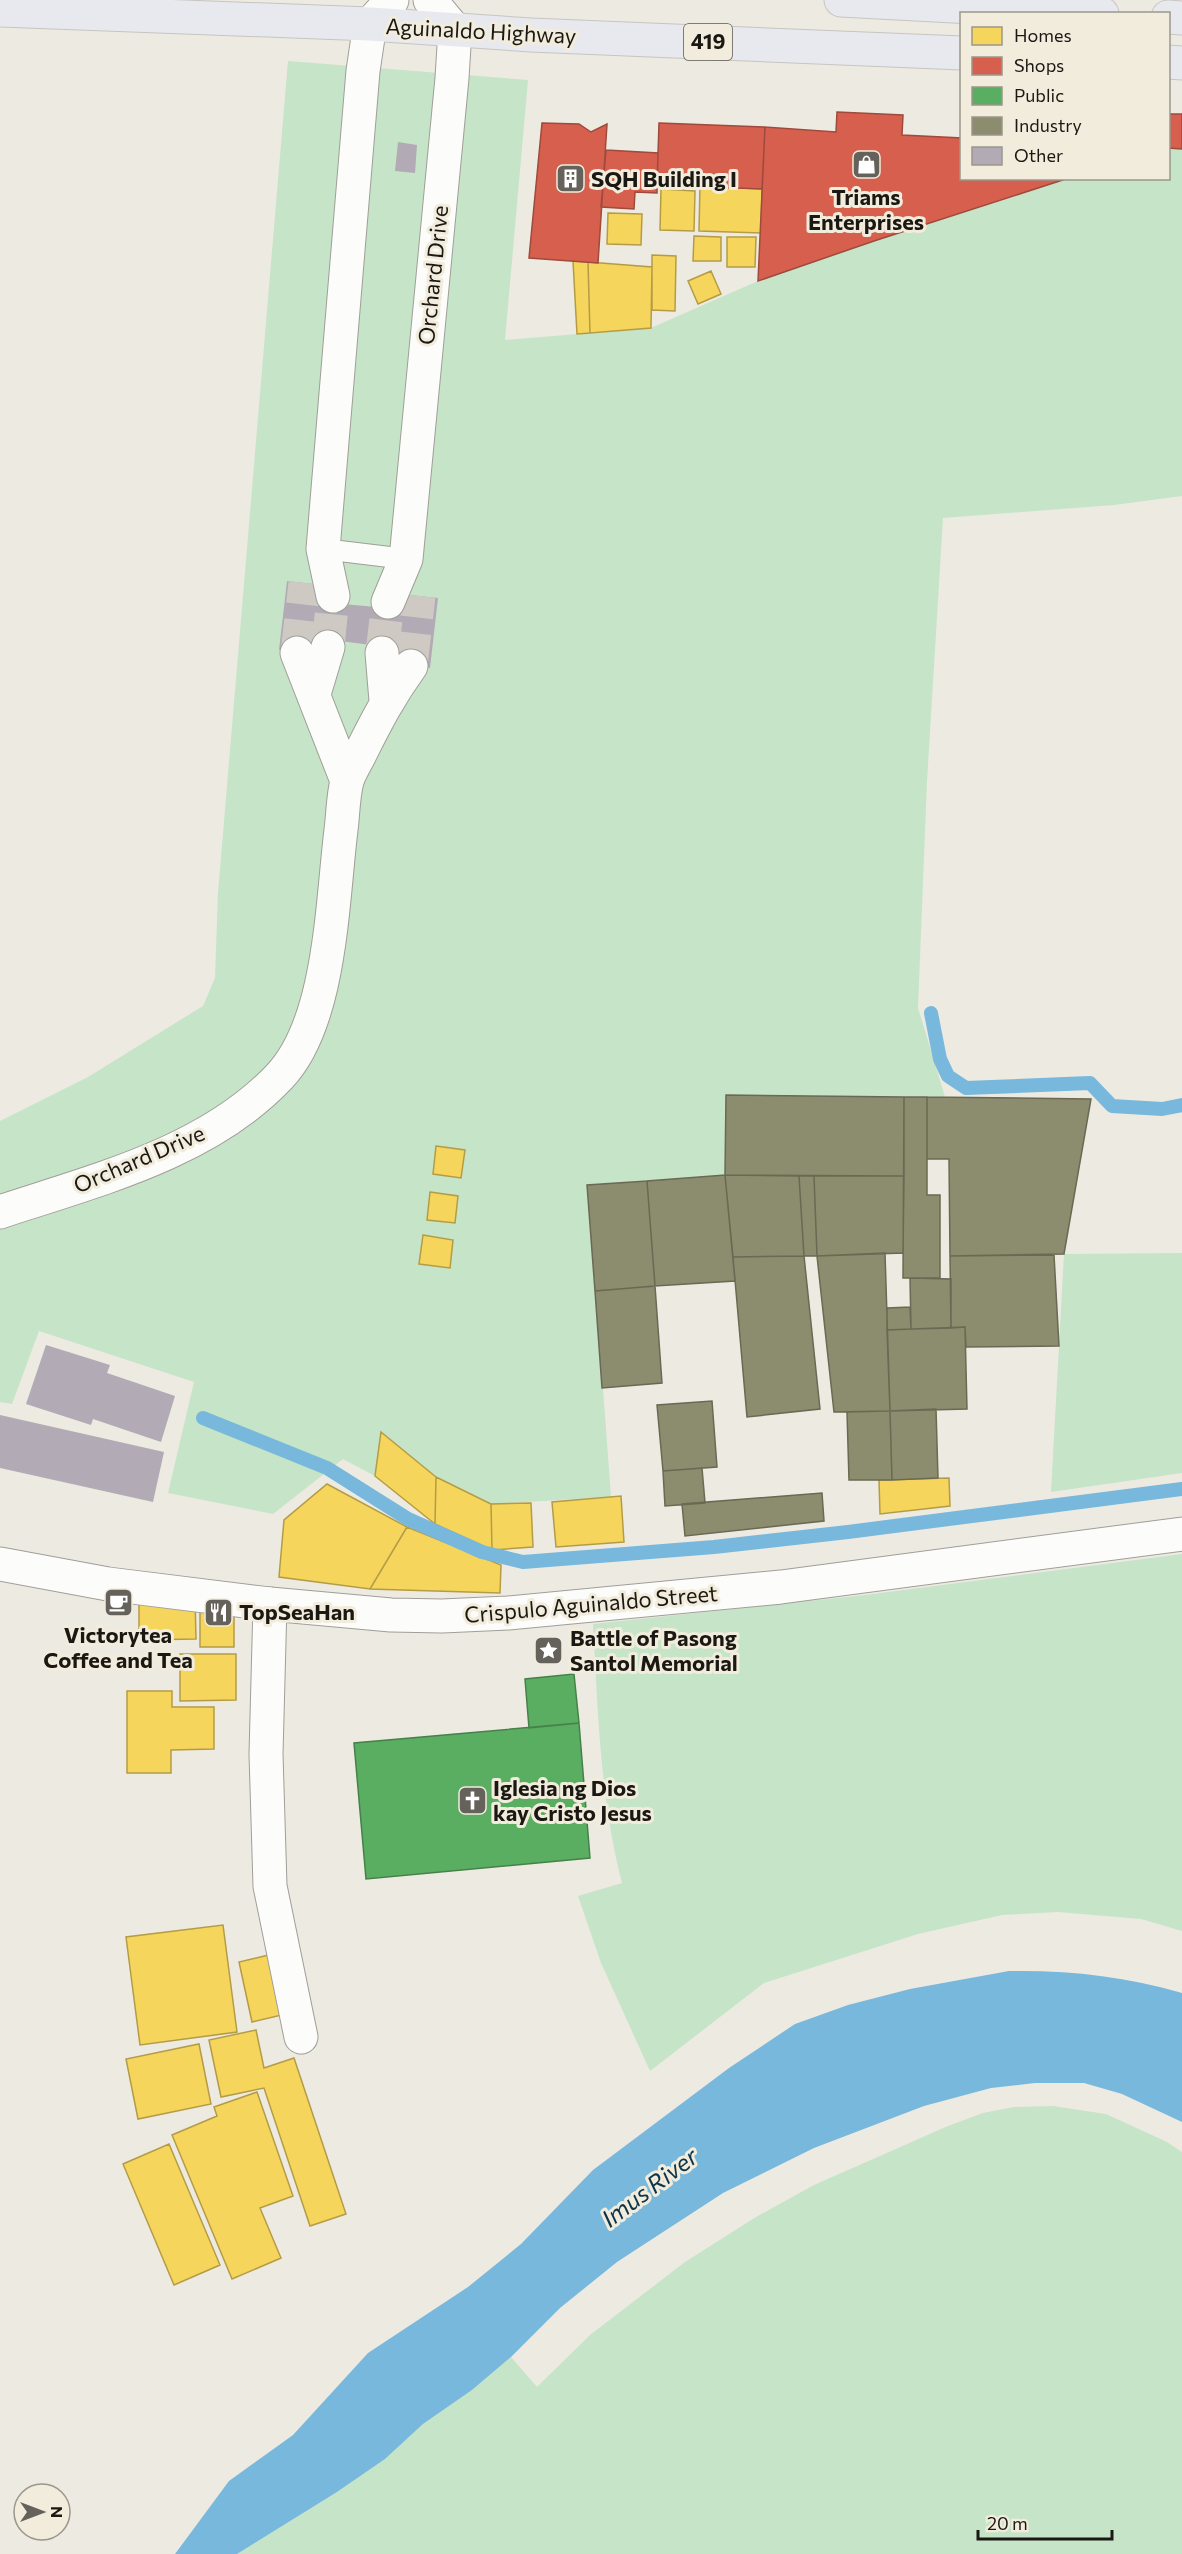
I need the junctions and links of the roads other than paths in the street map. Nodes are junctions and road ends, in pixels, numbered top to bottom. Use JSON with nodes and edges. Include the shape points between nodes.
{"nodes":[{"id":1,"x":392,"y":0,"type":"edge"},
{"id":2,"x":430,"y":0,"type":"edge"},
{"id":3,"x":841,"y":0,"type":"edge"},
{"id":4,"x":850,"y":0,"type":"edge"},
{"id":5,"x":998,"y":4,"type":"edge"},
{"id":6,"x":0,"y":10,"type":"edge"},
{"id":7,"x":1081,"y":12,"type":"edge"},
{"id":8,"x":370,"y":24,"type":"junction"},
{"id":9,"x":455,"y":30,"type":"junction"},
{"id":10,"x":960,"y":53,"type":"edge"},
{"id":11,"x":323,"y":549,"type":"junction"},
{"id":12,"x":406,"y":559,"type":"junction"},
{"id":13,"x":319,"y":589,"type":"tunnel mouth"},
{"id":14,"x":419,"y":596,"type":"tunnel mouth"},
{"id":15,"x":388,"y":602,"type":"tunnel mouth"},
{"id":16,"x":312,"y":650,"type":"tunnel mouth"},
{"id":17,"x":382,"y":653,"type":"tunnel mouth"},
{"id":18,"x":411,"y":666,"type":"tunnel mouth"},
{"id":19,"x":386,"y":701,"type":"junction"},
{"id":20,"x":347,"y":781,"type":"junction"},
{"id":21,"x":0,"y":1212,"type":"edge"},
{"id":22,"x":1182,"y":1534,"type":"edge"},
{"id":23,"x":0,"y":1564,"type":"edge"},
{"id":24,"x":270,"y":1604,"type":"junction"},
{"id":25,"x":301,"y":2037,"type":"dead end"}],
"edges":[{"from":1,"to":8,"type":"street"},
{"from":2,"to":9,"type":"street"},
{"from":3,"to":4,"type":"highway"},
{"from":4,"to":5,"type":"highway"},
{"from":5,"to":7,"type":"highway"},
{"from":6,"to":8,"type":"highway","name":"Aguinaldo Highway","number":"419"},
{"from":8,"to":9,"type":"highway","name":"Aguinaldo Highway","number":"419"},
{"from":8,"to":11,"type":"street"},
{"from":9,"to":10,"type":"highway","name":"Aguinaldo Highway","number":"419"},
{"from":9,"to":12,"type":"street","name":"Orchard Drive"},
{"from":11,"to":12,"type":"lane"},
{"from":11,"to":13,"type":"street"},
{"from":12,"to":14,"type":"street","name":"Orchard Drive"},
{"from":12,"to":15,"type":"street","name":"Orchard Drive"},
{"from":16,"to":20,"type":"street","name":"Orchard Drive","via":[[314,694]]},
{"from":17,"to":19,"type":"street"},
{"from":18,"to":19,"type":"street","name":"Orchard Drive"},
{"from":19,"to":20,"type":"street","name":"Orchard Drive"},
{"from":20,"to":21,"type":"street","name":"Orchard Drive","via":[[323,982],[313,1020],[281,1076],[208,1132],[109,1176]]},
{"from":22,"to":24,"type":"street","name":"Crispulo Aguinaldo Street","via":[[781,1587],[508,1613],[391,1615]]},
{"from":23,"to":24,"type":"street","name":"Crispulo Aguinaldo Street","via":[[108,1584]]},
{"from":24,"to":25,"type":"street","via":[[266,1754],[270,1886]]}]}
